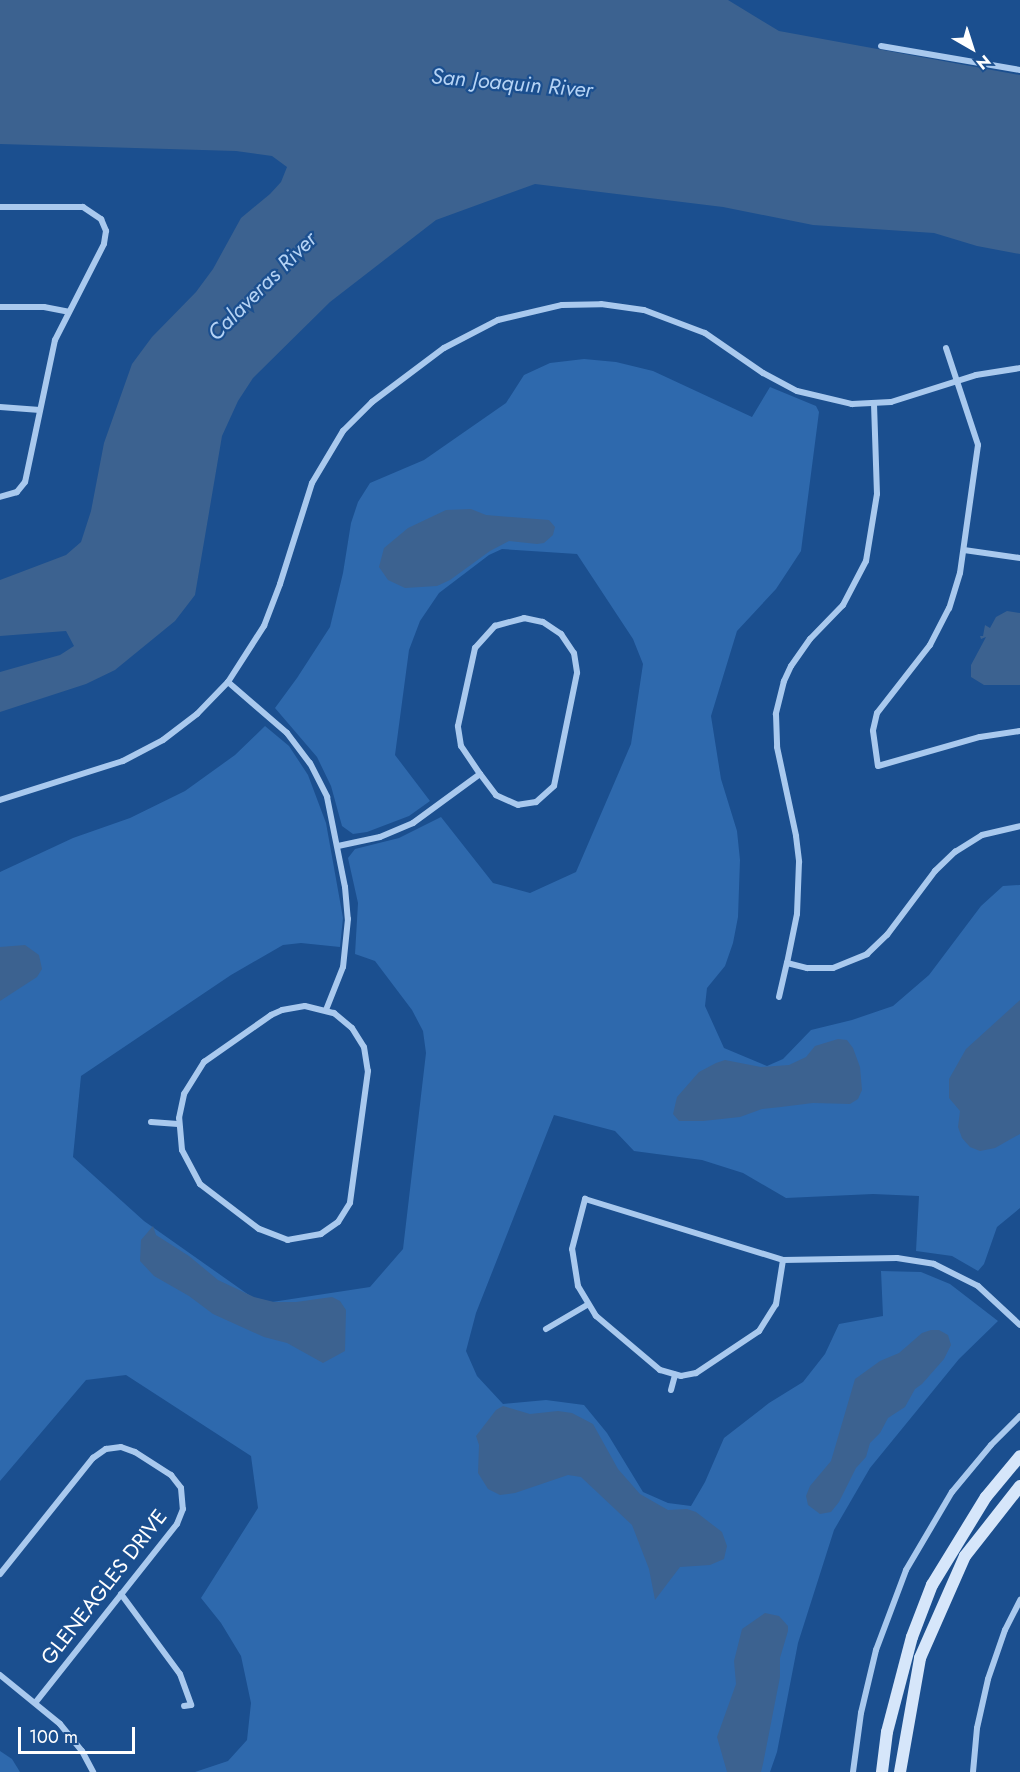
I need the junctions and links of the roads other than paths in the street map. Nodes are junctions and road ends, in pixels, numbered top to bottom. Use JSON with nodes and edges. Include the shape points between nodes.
{"nodes":[{"id":1,"x":881,"y":46,"type":"dead end"},
{"id":2,"x":1020,"y":70,"type":"edge"},
{"id":3,"x":0,"y":207,"type":"edge"},
{"id":4,"x":0,"y":307,"type":"edge"},
{"id":5,"x":69,"y":312,"type":"junction"},
{"id":6,"x":946,"y":348,"type":"dead end"},
{"id":7,"x":1020,"y":368,"type":"edge"},
{"id":8,"x":957,"y":381,"type":"junction"},
{"id":9,"x":874,"y":404,"type":"junction"},
{"id":10,"x":0,"y":407,"type":"edge"},
{"id":11,"x":40,"y":410,"type":"junction"},
{"id":12,"x":0,"y":497,"type":"edge"},
{"id":13,"x":964,"y":550,"type":"junction"},
{"id":14,"x":1020,"y":558,"type":"edge"},
{"id":15,"x":228,"y":682,"type":"junction"},
{"id":16,"x":1020,"y":731,"type":"edge"},
{"id":17,"x":480,"y":774,"type":"junction"},
{"id":18,"x":0,"y":800,"type":"edge"},
{"id":19,"x":1020,"y":826,"type":"edge"},
{"id":20,"x":338,"y":846,"type":"junction"},
{"id":21,"x":787,"y":963,"type":"junction"},
{"id":22,"x":778,"y":997,"type":"dead end"},
{"id":23,"x":326,"y":1010,"type":"junction"},
{"id":24,"x":152,"y":1122,"type":"dead end"},
{"id":25,"x":178,"y":1124,"type":"junction"},
{"id":26,"x":783,"y":1260,"type":"junction"},
{"id":27,"x":587,"y":1305,"type":"junction"},
{"id":28,"x":1020,"y":1325,"type":"edge"},
{"id":29,"x":546,"y":1329,"type":"dead end"},
{"id":30,"x":675,"y":1375,"type":"junction"},
{"id":31,"x":671,"y":1390,"type":"dead end"},
{"id":32,"x":1020,"y":1416,"type":"edge"},
{"id":33,"x":1020,"y":1456,"type":"edge"},
{"id":34,"x":1020,"y":1486,"type":"edge"},
{"id":35,"x":0,"y":1574,"type":"edge"},
{"id":36,"x":121,"y":1594,"type":"junction"},
{"id":37,"x":1020,"y":1600,"type":"edge"},
{"id":38,"x":0,"y":1675,"type":"edge"},
{"id":39,"x":34,"y":1702,"type":"junction"},
{"id":40,"x":183,"y":1706,"type":"dead end"},
{"id":41,"x":93,"y":1772,"type":"edge"},
{"id":42,"x":853,"y":1772,"type":"edge"},
{"id":43,"x":882,"y":1772,"type":"edge"},
{"id":44,"x":900,"y":1772,"type":"edge"},
{"id":45,"x":973,"y":1772,"type":"edge"}],
"edges":[{"from":1,"to":2,"type":"street"},
{"from":3,"to":5,"type":"street","via":[[83,207],[101,219],[106,231],[104,243]]},
{"from":4,"to":5,"type":"street","via":[[44,307]]},
{"from":5,"to":11,"type":"street","via":[[55,340]]},
{"from":6,"to":8,"type":"street"},
{"from":7,"to":8,"type":"street","via":[[994,370]]},
{"from":8,"to":9,"type":"street","via":[[908,398]]},
{"from":8,"to":13,"type":"street","via":[[978,445]]},
{"from":9,"to":15,"type":"street","via":[[833,402],[797,392],[705,333],[634,308],[562,305],[519,313],[482,326],[444,348],[372,402],[331,448],[312,483],[273,604],[253,646]]},
{"from":9,"to":21,"type":"street","via":[[877,494],[866,561],[843,605],[810,639],[791,666],[776,714],[777,747],[799,862],[797,914]]},
{"from":10,"to":11,"type":"street"},
{"from":11,"to":12,"type":"street","via":[[25,482],[17,492]]},
{"from":13,"to":14,"type":"street"},
{"from":13,"to":16,"type":"street","via":[[955,592],[941,626],[877,713],[873,731],[878,766],[980,737]]},
{"from":15,"to":18,"type":"street","via":[[181,727],[143,751],[100,770]]},
{"from":15,"to":20,"type":"street","via":[[287,733],[310,762],[327,797]]},
{"from":17,"to":17,"type":"street","via":[[461,746],[458,726],[475,648],[487,632],[504,622],[524,618],[543,622],[569,644],[577,673],[554,786],[536,802],[519,805],[496,795]]},
{"from":17,"to":20,"type":"street","via":[[412,823],[380,837]]},
{"from":19,"to":21,"type":"street","via":[[981,835],[955,852],[867,954],[832,968]]},
{"from":20,"to":23,"type":"street","via":[[347,900],[347,935],[343,967]]},
{"from":21,"to":22,"type":"street"},
{"from":23,"to":25,"type":"street","via":[[305,1006],[282,1010],[214,1054],[189,1082]]},
{"from":23,"to":25,"type":"street","via":[[344,1020],[359,1037],[368,1071],[354,1192],[345,1213],[330,1228],[299,1240],[278,1238],[259,1229],[200,1184],[186,1162]]},
{"from":24,"to":25,"type":"street"},
{"from":26,"to":27,"type":"street","via":[[585,1199],[574,1236],[572,1262]]},
{"from":26,"to":28,"type":"street","via":[[897,1258],[933,1264],[978,1286]]},
{"from":26,"to":30,"type":"street","via":[[776,1304],[759,1331],[696,1372]]},
{"from":27,"to":29,"type":"street"},
{"from":27,"to":30,"type":"street","via":[[660,1370]]},
{"from":30,"to":31,"type":"street"},
{"from":32,"to":42,"type":"street","via":[[952,1492],[906,1570],[876,1650],[861,1713]]},
{"from":33,"to":43,"type":"main road","via":[[986,1497],[932,1585],[909,1647],[887,1732]]},
{"from":34,"to":44,"type":"main road","via":[[965,1556],[920,1658]]},
{"from":35,"to":36,"type":"street","name":"GLENEAGLES DRIVE","via":[[93,1458],[106,1449],[121,1447],[171,1474],[184,1501],[177,1524]]},
{"from":36,"to":39,"type":"street","name":"GLENEAGLES DRIVE"},
{"from":36,"to":40,"type":"street","via":[[180,1674],[191,1705]]},
{"from":37,"to":45,"type":"street","via":[[988,1679],[977,1728]]},
{"from":38,"to":39,"type":"street"},
{"from":39,"to":41,"type":"street","via":[[71,1737]]}]}
